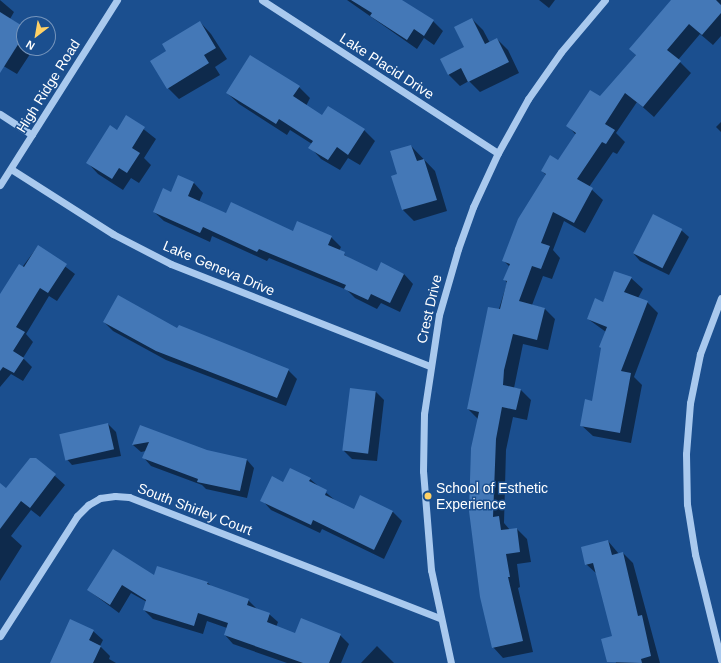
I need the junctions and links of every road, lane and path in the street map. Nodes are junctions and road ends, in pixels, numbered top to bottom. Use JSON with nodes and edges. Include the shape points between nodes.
{"nodes":[{"id":1,"x":117,"y":0,"type":"edge"},
{"id":2,"x":262,"y":0,"type":"edge"},
{"id":3,"x":605,"y":0,"type":"edge"},
{"id":4,"x":0,"y":114,"type":"edge"},
{"id":5,"x":32,"y":136,"type":"junction"},
{"id":6,"x":498,"y":153,"type":"junction"},
{"id":7,"x":11,"y":169,"type":"junction"},
{"id":8,"x":0,"y":185,"type":"edge"},
{"id":9,"x":721,"y":298,"type":"edge"},
{"id":10,"x":430,"y":366,"type":"junction"},
{"id":11,"x":440,"y":618,"type":"junction"},
{"id":12,"x":0,"y":636,"type":"edge"},
{"id":13,"x":721,"y":660,"type":"edge"},
{"id":14,"x":451,"y":663,"type":"edge"}],
"edges":[{"from":1,"to":5,"type":"street","name":"High Ridge Road"},
{"from":2,"to":6,"type":"street","name":"Lake Placid Drive"},
{"from":3,"to":6,"type":"street","name":"Crest Drive","via":[[561,52],[528,99]]},
{"from":4,"to":5,"type":"street"},
{"from":5,"to":7,"type":"street","name":"High Ridge Road"},
{"from":6,"to":10,"type":"street","name":"Crest Drive","via":[[473,207],[454,260]]},
{"from":7,"to":8,"type":"street","name":"High Ridge Road"},
{"from":7,"to":10,"type":"street","name":"Lake Geneva Drive","via":[[113,234],[171,264]]},
{"from":9,"to":13,"type":"street","via":[[700,354],[690,403],[686,454],[687,504],[695,554]]},
{"from":10,"to":11,"type":"street","name":"Crest Drive","via":[[424,414],[422,471],[425,528]]},
{"from":11,"to":12,"type":"street","name":"South Shirley Court","via":[[129,497],[115,496],[100,498],[77,516]]},
{"from":11,"to":14,"type":"street","name":"Crest Drive"}]}
